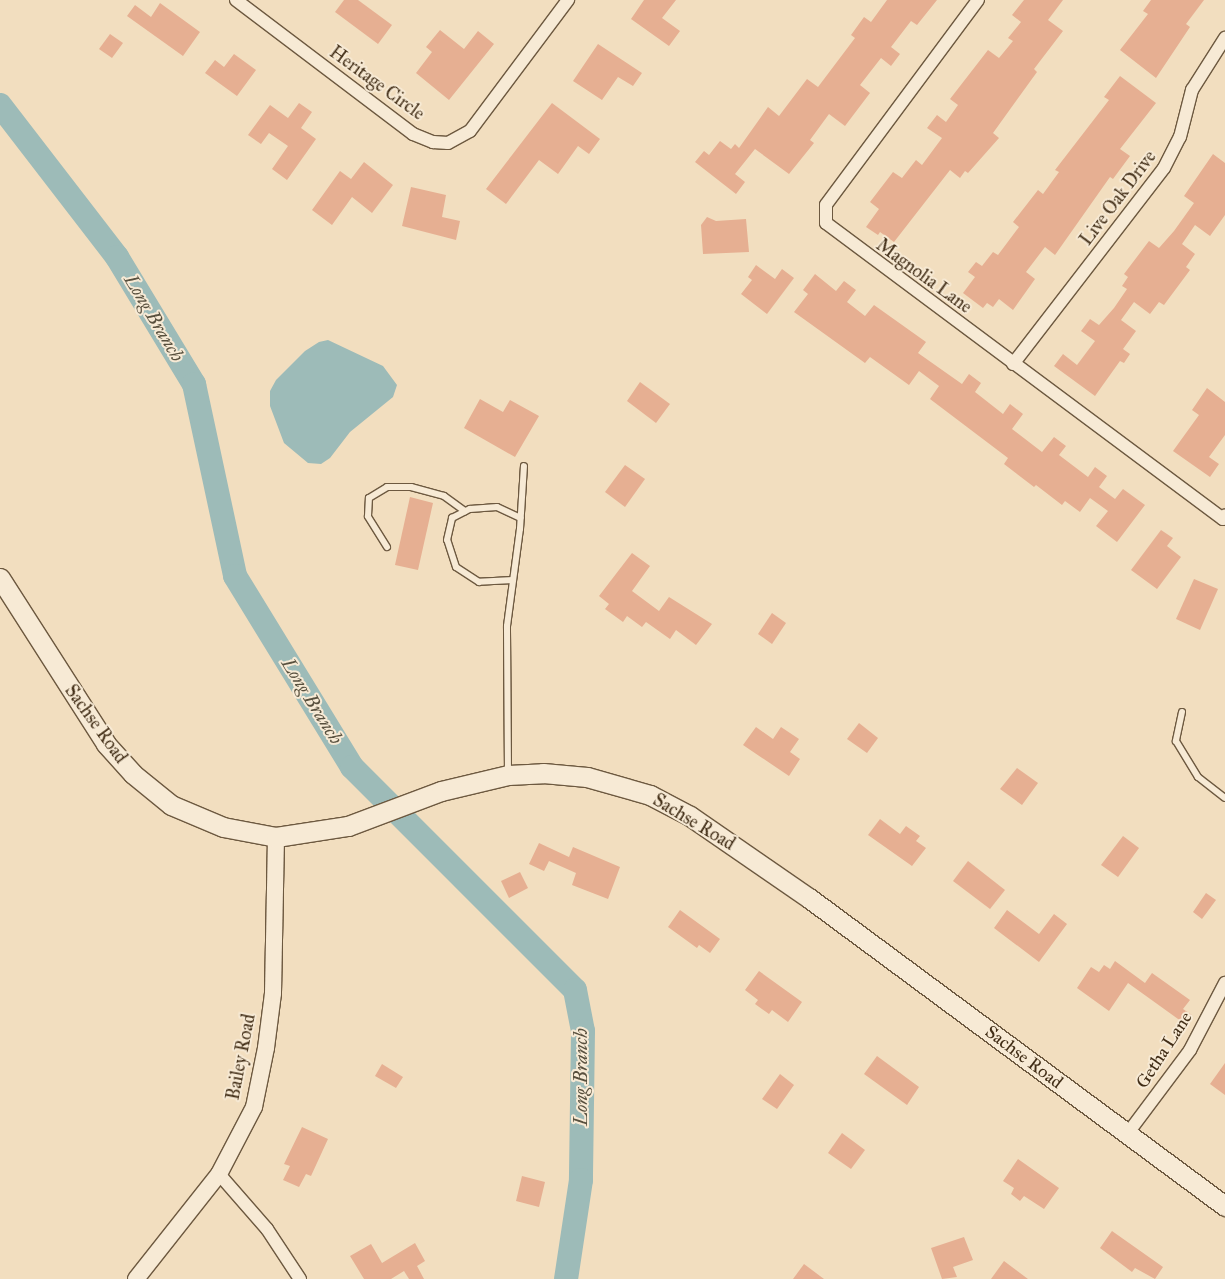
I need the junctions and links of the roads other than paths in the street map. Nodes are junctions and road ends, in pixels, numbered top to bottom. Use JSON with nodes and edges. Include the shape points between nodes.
{"nodes":[{"id":1,"x":236,"y":0,"type":"edge"},
{"id":2,"x":568,"y":0,"type":"edge"},
{"id":3,"x":978,"y":0,"type":"edge"},
{"id":4,"x":1225,"y":38,"type":"edge"},
{"id":5,"x":1012,"y":364,"type":"junction"},
{"id":6,"x":524,"y":466,"type":"dead end"},
{"id":7,"x":465,"y":511,"type":"junction"},
{"id":8,"x":1224,"y":517,"type":"edge"},
{"id":9,"x":521,"y":518,"type":"junction"},
{"id":10,"x":387,"y":547,"type":"dead end"},
{"id":11,"x":0,"y":578,"type":"edge"},
{"id":12,"x":513,"y":580,"type":"junction"},
{"id":13,"x":1182,"y":712,"type":"dead end"},
{"id":14,"x":508,"y":775,"type":"junction"},
{"id":15,"x":1225,"y":798,"type":"edge"},
{"id":16,"x":276,"y":837,"type":"junction"},
{"id":17,"x":1225,"y":983,"type":"edge"},
{"id":18,"x":1128,"y":1133,"type":"junction"},
{"id":19,"x":219,"y":1174,"type":"junction"},
{"id":20,"x":1225,"y":1206,"type":"edge"},
{"id":21,"x":136,"y":1279,"type":"edge"},
{"id":22,"x":300,"y":1279,"type":"edge"}],
"edges":[{"from":1,"to":2,"type":"street","name":"Heritage Circle","via":[[413,134],[433,142],[448,143],[470,131]]},
{"from":3,"to":5,"type":"street","name":"Magnolia Lane","via":[[826,205],[824,217],[829,228]]},
{"from":4,"to":5,"type":"street","name":"Live Oak Drive","via":[[1192,90],[1180,137],[1164,168]]},
{"from":5,"to":8,"type":"street","name":"Magnolia Lane"},
{"from":6,"to":9,"type":"lane"},
{"from":7,"to":9,"type":"lane","via":[[497,508]]},
{"from":7,"to":10,"type":"lane","via":[[444,496],[411,487],[387,487],[369,498],[368,516]]},
{"from":7,"to":12,"type":"lane","via":[[452,518],[447,540],[456,567],[479,582]]},
{"from":9,"to":12,"type":"lane"},
{"from":11,"to":16,"type":"main road","name":"Sachse Road","via":[[106,744],[133,774],[171,805],[196,817],[223,827]]},
{"from":12,"to":14,"type":"lane","via":[[507,626]]},
{"from":13,"to":15,"type":"lane","via":[[1176,741],[1180,749],[1198,777]]},
{"from":14,"to":16,"type":"main road","name":"Sachse Road","via":[[468,782],[348,826]]},
{"from":14,"to":18,"type":"main road","name":"Sachse Road","via":[[544,773],[587,777],[650,795],[690,816],[809,898]]},
{"from":16,"to":19,"type":"street","name":"Bailey Road","via":[[273,993],[266,1048],[254,1107]]},
{"from":17,"to":18,"type":"street","name":"Getha Lane","via":[[1190,1050]]},
{"from":18,"to":20,"type":"main road","name":"Sachse Road"},
{"from":19,"to":21,"type":"street","name":"Bailey Road"},
{"from":19,"to":22,"type":"street","via":[[267,1229]]}]}
